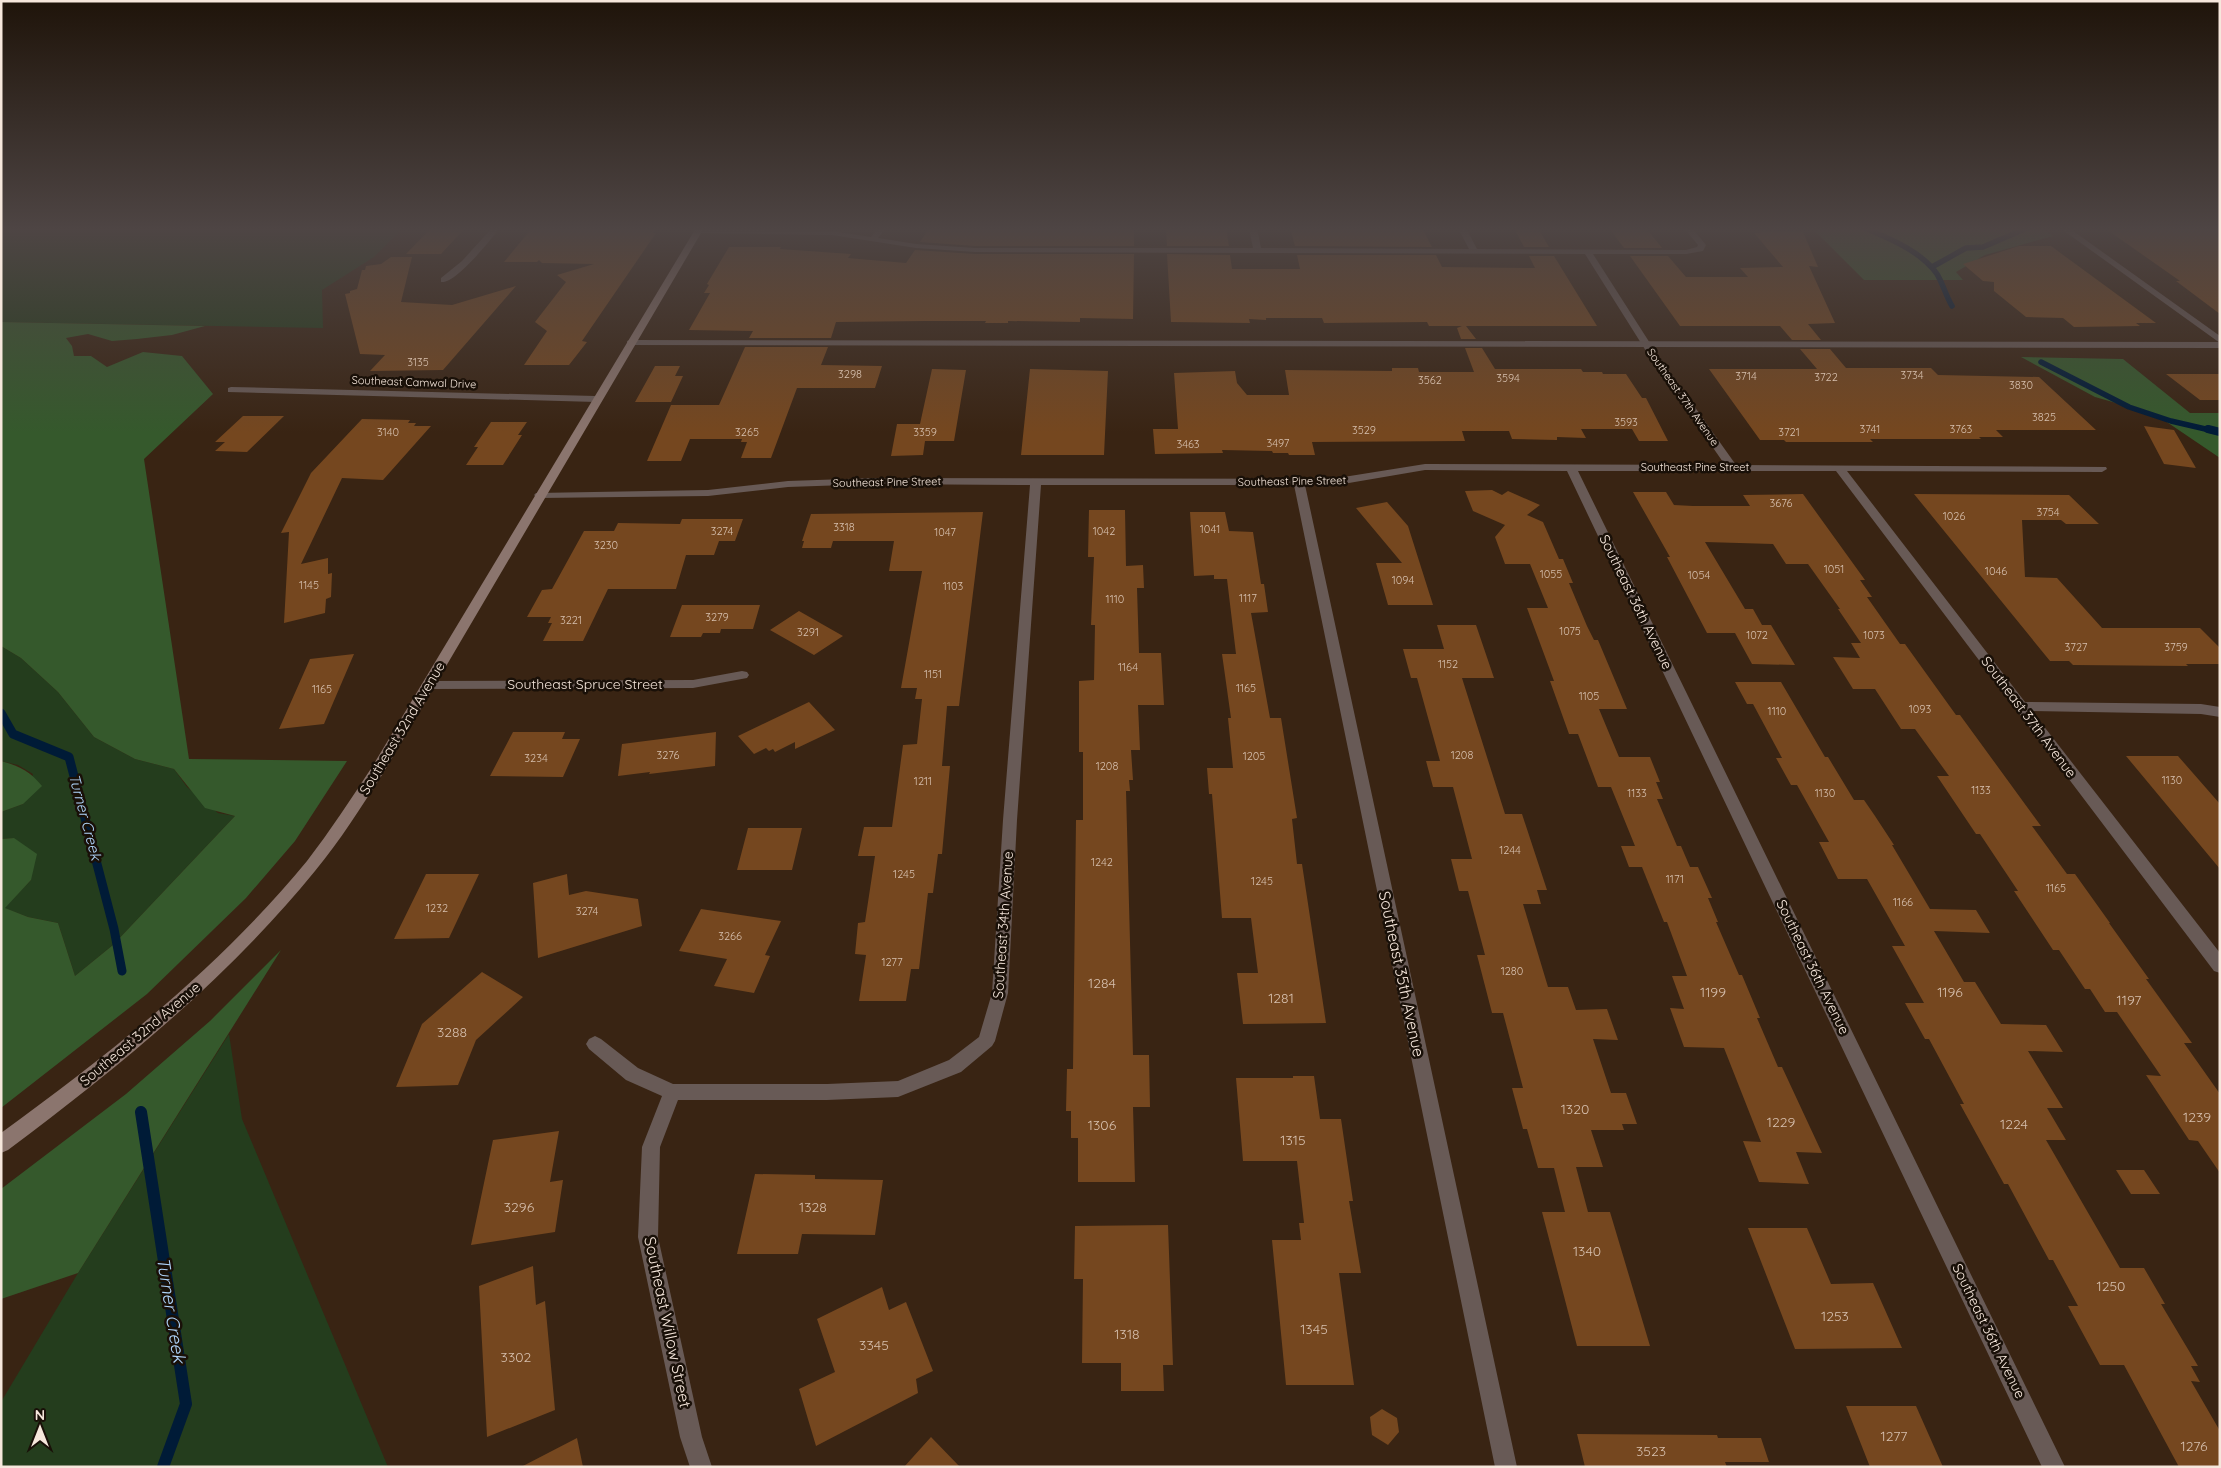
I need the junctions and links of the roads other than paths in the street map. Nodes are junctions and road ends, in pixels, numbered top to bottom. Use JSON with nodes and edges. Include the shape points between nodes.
{"nodes":[{"id":1,"x":658,"y":297,"type":"edge"},
{"id":2,"x":1617,"y":297,"type":"edge"},
{"id":3,"x":2159,"y":297,"type":"edge"},
{"id":4,"x":2220,"y":340,"type":"edge"},
{"id":5,"x":630,"y":343,"type":"junction"},
{"id":6,"x":1648,"y":345,"type":"junction"},
{"id":7,"x":2220,"y":345,"type":"edge"},
{"id":8,"x":231,"y":390,"type":"dead end"},
{"id":9,"x":596,"y":399,"type":"junction"},
{"id":10,"x":1571,"y":466,"type":"junction"},
{"id":11,"x":1732,"y":467,"type":"junction"},
{"id":12,"x":1838,"y":468,"type":"junction"},
{"id":13,"x":2102,"y":469,"type":"dead end"},
{"id":14,"x":1036,"y":481,"type":"junction"},
{"id":15,"x":1299,"y":482,"type":"junction"},
{"id":16,"x":540,"y":495,"type":"junction"},
{"id":17,"x":742,"y":675,"type":"dead end"},
{"id":18,"x":428,"y":685,"type":"junction"},
{"id":19,"x":2021,"y":706,"type":"junction"},
{"id":20,"x":2220,"y":712,"type":"edge"},
{"id":21,"x":2220,"y":966,"type":"edge"},
{"id":22,"x":595,"y":1044,"type":"dead end"},
{"id":23,"x":672,"y":1092,"type":"junction"},
{"id":24,"x":1,"y":1144,"type":"edge"},
{"id":25,"x":701,"y":1467,"type":"edge"},
{"id":26,"x":1506,"y":1467,"type":"edge"},
{"id":27,"x":2054,"y":1467,"type":"edge"}],
"edges":[{"from":1,"to":5,"type":"main road","name":"Southeast 32nd Avenue"},
{"from":2,"to":6,"type":"street","name":"Southeast 37th Avenue"},
{"from":3,"to":4,"type":"street"},
{"from":5,"to":6,"type":"street"},
{"from":5,"to":9,"type":"main road","name":"Southeast 32nd Avenue"},
{"from":6,"to":7,"type":"street"},
{"from":6,"to":11,"type":"street","name":"Southeast 37th Avenue"},
{"from":8,"to":9,"type":"street","name":"Southeast Camwal Drive"},
{"from":9,"to":16,"type":"main road","name":"Southeast 32nd Avenue"},
{"from":10,"to":11,"type":"street","name":"Southeast Pine Street"},
{"from":10,"to":15,"type":"street","name":"Southeast Pine Street","via":[[1425,466],[1397,469],[1358,480]]},
{"from":10,"to":27,"type":"street","name":"Southeast 36th Avenue"},
{"from":11,"to":12,"type":"street","name":"Southeast Pine Street"},
{"from":12,"to":13,"type":"street","name":"Southeast Pine Street"},
{"from":12,"to":19,"type":"street","name":"Southeast 37th Avenue"},
{"from":14,"to":15,"type":"street","name":"Southeast Pine Street"},
{"from":14,"to":16,"type":"street","name":"Southeast Pine Street","via":[[875,481],[788,484],[708,493]]},
{"from":14,"to":23,"type":"street","name":"Southeast 34th Avenue","via":[[1000,993],[986,1041],[955,1066],[898,1089]]},
{"from":15,"to":26,"type":"street","name":"Southeast 35th Avenue"},
{"from":16,"to":18,"type":"main road","name":"Southeast 32nd Avenue"},
{"from":17,"to":18,"type":"street","name":"Southeast Spruce Street","via":[[693,684]]},
{"from":18,"to":24,"type":"main road","name":"Southeast 32nd Avenue","via":[[358,801],[307,871],[266,918],[195,989],[148,1030],[48,1111]]},
{"from":19,"to":20,"type":"street"},
{"from":19,"to":21,"type":"street","name":"Southeast 37th Avenue"},
{"from":22,"to":23,"type":"street","via":[[632,1074]]},
{"from":23,"to":25,"type":"street","name":"Southeast Willow Street","via":[[651,1148],[648,1237]]}]}
